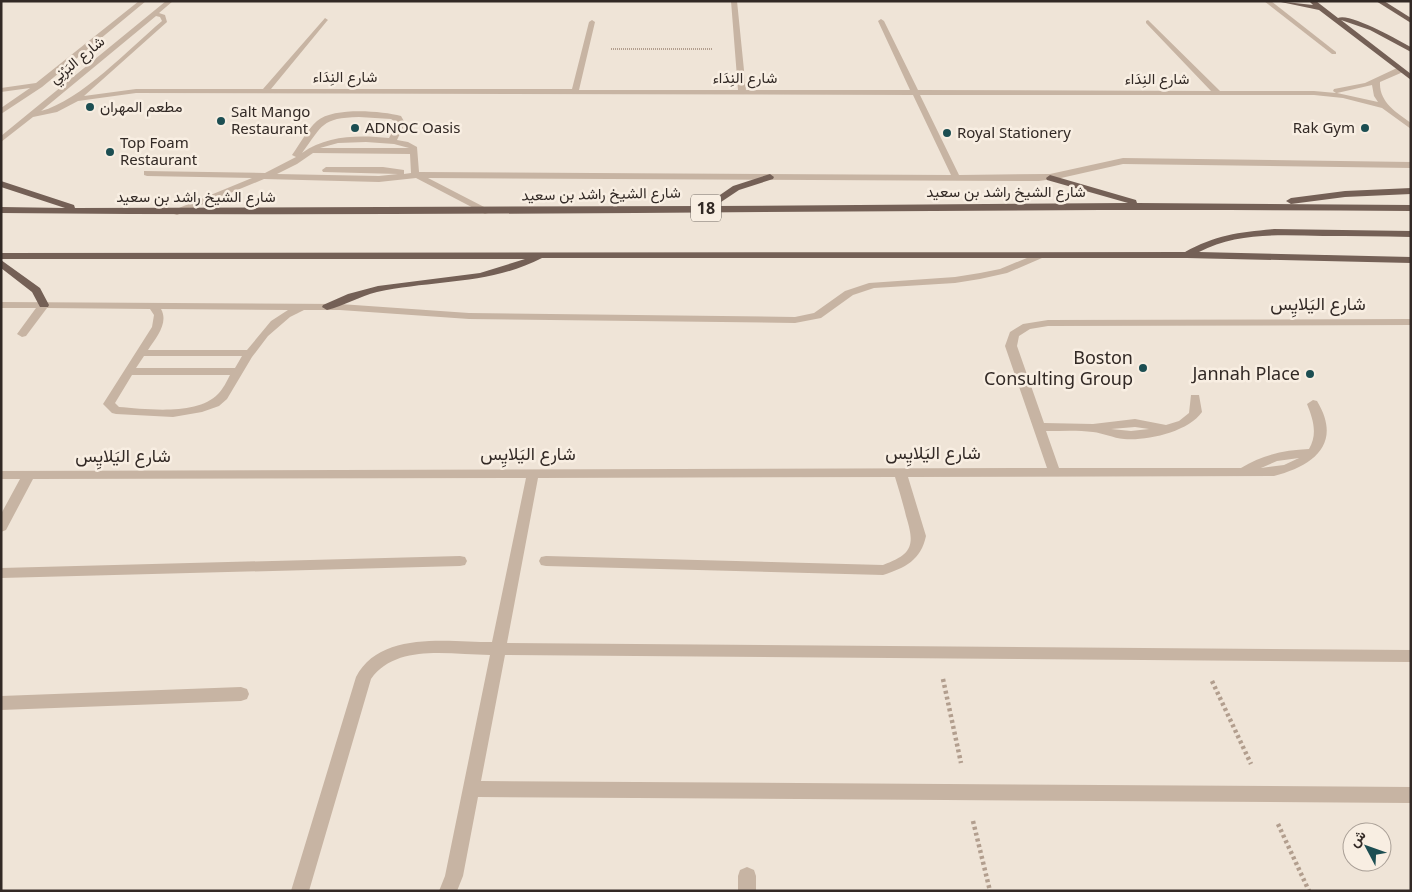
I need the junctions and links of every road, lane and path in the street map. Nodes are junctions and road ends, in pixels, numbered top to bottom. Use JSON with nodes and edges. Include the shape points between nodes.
{"nodes":[{"id":1,"x":143,"y":1,"type":"edge"},
{"id":2,"x":170,"y":1,"type":"edge"},
{"id":3,"x":734,"y":1,"type":"edge"},
{"id":4,"x":1267,"y":1,"type":"edge"},
{"id":5,"x":1279,"y":1,"type":"edge"},
{"id":6,"x":1312,"y":1,"type":"edge"},
{"id":7,"x":1379,"y":1,"type":"edge"},
{"id":8,"x":1322,"y":8,"type":"junction"},
{"id":9,"x":156,"y":14,"type":"junction"},
{"id":10,"x":1332,"y":15,"type":"junction"},
{"id":11,"x":325,"y":20,"type":"dead end"},
{"id":12,"x":881,"y":21,"type":"dead end"},
{"id":13,"x":1411,"y":21,"type":"edge"},
{"id":14,"x":592,"y":22,"type":"dead end"},
{"id":15,"x":1148,"y":22,"type":"dead end"},
{"id":16,"x":585,"y":49,"type":"junction"},
{"id":17,"x":738,"y":49,"type":"junction"},
{"id":18,"x":1411,"y":50,"type":"edge"},
{"id":19,"x":1334,"y":53,"type":"dead end"},
{"id":20,"x":1400,"y":70,"type":"junction"},
{"id":21,"x":1411,"y":78,"type":"edge"},
{"id":22,"x":95,"y":82,"type":"junction"},
{"id":23,"x":1376,"y":82,"type":"junction"},
{"id":24,"x":39,"y":85,"type":"junction"},
{"id":25,"x":1,"y":90,"type":"edge"},
{"id":26,"x":136,"y":91,"type":"junction"},
{"id":27,"x":265,"y":91,"type":"junction"},
{"id":28,"x":575,"y":91,"type":"junction"},
{"id":29,"x":742,"y":91,"type":"junction"},
{"id":30,"x":916,"y":92,"type":"junction"},
{"id":31,"x":1218,"y":93,"type":"junction"},
{"id":32,"x":1314,"y":93,"type":"junction"},
{"id":33,"x":1,"y":96,"type":"edge"},
{"id":34,"x":17,"y":100,"type":"junction"},
{"id":35,"x":76,"y":100,"type":"junction"},
{"id":36,"x":1385,"y":106,"type":"junction"},
{"id":37,"x":1,"y":112,"type":"edge"},
{"id":38,"x":30,"y":116,"type":"junction"},
{"id":39,"x":1411,"y":127,"type":"edge"},
{"id":40,"x":1,"y":140,"type":"edge"},
{"id":41,"x":392,"y":141,"type":"junction"},
{"id":42,"x":310,"y":151,"type":"junction"},
{"id":43,"x":414,"y":151,"type":"junction"},
{"id":44,"x":1411,"y":165,"type":"edge"},
{"id":45,"x":147,"y":173,"type":"dead end"},
{"id":46,"x":416,"y":175,"type":"junction"},
{"id":47,"x":267,"y":176,"type":"junction"},
{"id":48,"x":770,"y":177,"type":"junction"},
{"id":49,"x":956,"y":177,"type":"junction"},
{"id":50,"x":1050,"y":178,"type":"junction"},
{"id":51,"x":1,"y":184,"type":"edge"},
{"id":52,"x":1411,"y":191,"type":"edge"},
{"id":53,"x":1145,"y":206,"type":"junction"},
{"id":54,"x":1269,"y":207,"type":"junction"},
{"id":55,"x":707,"y":208,"type":"junction"},
{"id":56,"x":1411,"y":208,"type":"edge"},
{"id":57,"x":1,"y":210,"type":"edge"},
{"id":58,"x":485,"y":211,"type":"junction"},
{"id":59,"x":85,"y":212,"type":"junction"},
{"id":60,"x":177,"y":212,"type":"junction"},
{"id":61,"x":1411,"y":234,"type":"edge"},
{"id":62,"x":543,"y":255,"type":"junction"},
{"id":63,"x":1,"y":256,"type":"edge"},
{"id":64,"x":1039,"y":256,"type":"junction"},
{"id":65,"x":1187,"y":256,"type":"junction"},
{"id":66,"x":1411,"y":260,"type":"edge"},
{"id":67,"x":1,"y":263,"type":"edge"},
{"id":68,"x":1,"y":305,"type":"edge"},
{"id":69,"x":44,"y":305,"type":"junction"},
{"id":70,"x":154,"y":306,"type":"junction"},
{"id":71,"x":304,"y":306,"type":"junction"},
{"id":72,"x":327,"y":306,"type":"junction"},
{"id":73,"x":1411,"y":322,"type":"edge"},
{"id":74,"x":22,"y":334,"type":"dead end"},
{"id":75,"x":140,"y":353,"type":"junction"},
{"id":76,"x":251,"y":353,"type":"junction"},
{"id":77,"x":239,"y":371,"type":"junction"},
{"id":78,"x":128,"y":372,"type":"junction"},
{"id":79,"x":1196,"y":398,"type":"dead end"},
{"id":80,"x":1313,"y":404,"type":"dead end"},
{"id":81,"x":1039,"y":427,"type":"junction"},
{"id":82,"x":1054,"y":471,"type":"junction"},
{"id":83,"x":900,"y":472,"type":"junction"},
{"id":84,"x":533,"y":473,"type":"junction"},
{"id":85,"x":1,"y":475,"type":"edge"},
{"id":86,"x":29,"y":475,"type":"junction"},
{"id":87,"x":1,"y":527,"type":"edge"},
{"id":88,"x":460,"y":561,"type":"dead end"},
{"id":89,"x":546,"y":562,"type":"dead end"},
{"id":90,"x":1,"y":573,"type":"edge"},
{"id":91,"x":498,"y":650,"type":"junction"},
{"id":92,"x":938,"y":654,"type":"junction"},
{"id":93,"x":1411,"y":656,"type":"edge"},
{"id":94,"x":242,"y":694,"type":"dead end"},
{"id":95,"x":1,"y":703,"type":"edge"},
{"id":96,"x":470,"y":789,"type":"junction"},
{"id":97,"x":967,"y":793,"type":"junction"},
{"id":98,"x":1411,"y":795,"type":"edge"},
{"id":99,"x":1298,"y":870,"type":"dead end"},
{"id":100,"x":452,"y":886,"type":"edge"},
{"id":101,"x":300,"y":891,"type":"edge"},
{"id":102,"x":990,"y":891,"type":"edge"},
{"id":103,"x":1309,"y":891,"type":"edge"}],
"edges":[{"from":1,"to":24,"type":"street","name":"شارع البَرْنِي"},
{"from":2,"to":9,"type":"street","name":"شارع البَرْنِي"},
{"from":3,"to":17,"type":"street"},
{"from":4,"to":19,"type":"street"},
{"from":5,"to":8,"type":"main road"},
{"from":6,"to":8,"type":"main road"},
{"from":7,"to":13,"type":"main road"},
{"from":8,"to":10,"type":"main road"},
{"from":9,"to":22,"type":"street","via":[[163,16],[165,21]]},
{"from":9,"to":38,"type":"street","name":"شارع البَرْنِي"},
{"from":10,"to":18,"type":"main road","via":[[1372,29]]},
{"from":10,"to":20,"type":"main road"},
{"from":11,"to":27,"type":"street","name":"شارع النِدَاء"},
{"from":12,"to":30,"type":"street"},
{"from":14,"to":16,"type":"street"},
{"from":15,"to":31,"type":"street","name":"شارع النِدَاء"},
{"from":16,"to":17,"type":"path"},
{"from":16,"to":28,"type":"street"},
{"from":17,"to":29,"type":"street"},
{"from":20,"to":21,"type":"main road"},
{"from":20,"to":23,"type":"street","name":"شارع النِدَاء"},
{"from":22,"to":26,"type":"street","name":"شارع النِدَاء"},
{"from":22,"to":35,"type":"street"},
{"from":23,"to":32,"type":"street","name":"شارع النِدَاء","via":[[1354,89]]},
{"from":23,"to":36,"type":"street","via":[[1376,92]]},
{"from":24,"to":25,"type":"street"},
{"from":24,"to":34,"type":"street","name":"شارع البَرْنِي"},
{"from":26,"to":27,"type":"street","name":"شارع النِدَاء"},
{"from":26,"to":35,"type":"street","name":"شارع النِدَاء"},
{"from":27,"to":28,"type":"street","name":"شارع النِدَاء"},
{"from":28,"to":29,"type":"street","name":"شارع النِدَاء"},
{"from":29,"to":30,"type":"street","name":"شارع النِدَاء"},
{"from":30,"to":31,"type":"street","name":"شارع النِدَاء"},
{"from":30,"to":49,"type":"street"},
{"from":31,"to":32,"type":"street","name":"شارع النِدَاء"},
{"from":32,"to":36,"type":"street","name":"شارع النِدَاء"},
{"from":33,"to":34,"type":"street"},
{"from":34,"to":37,"type":"street","name":"شارع البَرْنِي"},
{"from":35,"to":38,"type":"street"},
{"from":36,"to":39,"type":"street"},
{"from":38,"to":40,"type":"street","name":"شارع البَرْنِي"},
{"from":41,"to":42,"type":"street","via":[[335,141]]},
{"from":41,"to":43,"type":"street","via":[[408,144]]},
{"from":41,"to":47,"type":"street","via":[[401,123],[398,118],[331,117],[319,123],[296,156]]},
{"from":42,"to":43,"type":"street"},
{"from":42,"to":47,"type":"street"},
{"from":43,"to":46,"type":"street","via":[[411,165]]},
{"from":44,"to":50,"type":"street","via":[[1123,161],[1100,163]]},
{"from":45,"to":47,"type":"street"},
{"from":46,"to":47,"type":"street","via":[[383,170],[308,170]]},
{"from":46,"to":48,"type":"street"},
{"from":46,"to":58,"type":"street"},
{"from":47,"to":60,"type":"street"},
{"from":48,"to":49,"type":"street"},
{"from":48,"to":55,"type":"main road","via":[[733,190]]},
{"from":49,"to":50,"type":"street"},
{"from":50,"to":53,"type":"main road"},
{"from":51,"to":59,"type":"main road"},
{"from":52,"to":54,"type":"main road","via":[[1326,196]]},
{"from":53,"to":54,"type":"main road","name":"شارع الشيخ راشد بن سعيد","number":"18"},
{"from":53,"to":55,"type":"main road","name":"شارع الشيخ راشد بن سعيد","number":"18"},
{"from":54,"to":56,"type":"main road","name":"شارع الشيخ راشد بن سعيد","number":"18"},
{"from":55,"to":58,"type":"main road","name":"شارع الشيخ راشد بن سعيد","number":"18"},
{"from":57,"to":59,"type":"main road","name":"شارع الشيخ راشد بن سعيد","number":"18"},
{"from":58,"to":60,"type":"main road","name":"شارع الشيخ راشد بن سعيد","number":"18"},
{"from":59,"to":60,"type":"main road","name":"شارع الشيخ راشد بن سعيد","number":"18"},
{"from":61,"to":65,"type":"main road","via":[[1274,232],[1243,235],[1210,242]]},
{"from":62,"to":63,"type":"main road"},
{"from":62,"to":64,"type":"main road"},
{"from":62,"to":72,"type":"main road","via":[[487,274],[378,289]]},
{"from":64,"to":65,"type":"main road"},
{"from":64,"to":72,"type":"street","via":[[1003,271],[980,276],[873,285],[849,293],[817,316],[795,320],[477,316]]},
{"from":65,"to":66,"type":"main road"},
{"from":67,"to":69,"type":"main road","via":[[36,290]]},
{"from":68,"to":69,"type":"street"},
{"from":69,"to":70,"type":"street"},
{"from":69,"to":74,"type":"street"},
{"from":70,"to":71,"type":"street"},
{"from":70,"to":75,"type":"street","via":[[159,321]]},
{"from":71,"to":72,"type":"street"},
{"from":71,"to":76,"type":"street","via":[[273,323]]},
{"from":73,"to":81,"type":"street","name":"شارع اليَلايِس","via":[[1048,323],[1027,326],[1014,334],[1011,346]]},
{"from":75,"to":76,"type":"street"},
{"from":75,"to":78,"type":"street"},
{"from":76,"to":77,"type":"street"},
{"from":77,"to":78,"type":"street"},
{"from":77,"to":78,"type":"street","via":[[214,405],[184,412],[112,408],[110,400]]},
{"from":79,"to":81,"type":"street","via":[[1192,418],[1186,423],[1146,435],[1134,436],[1094,428]]},
{"from":80,"to":82,"type":"street","name":"شارع اليَلايِس","via":[[1320,418],[1322,431],[1319,443],[1306,460],[1287,470]]},
{"from":81,"to":82,"type":"street","name":"شارع اليَلايِس"},
{"from":82,"to":83,"type":"street","name":"شارع اليَلايِس"},
{"from":83,"to":84,"type":"street","name":"شارع اليَلايِس"},
{"from":83,"to":89,"type":"street","via":[[919,536],[918,545],[906,561],[883,570]]},
{"from":84,"to":86,"type":"street","name":"شارع اليَلايِس"},
{"from":84,"to":91,"type":"street"},
{"from":85,"to":86,"type":"street","name":"شارع اليَلايِس"},
{"from":86,"to":87,"type":"street"},
{"from":88,"to":90,"type":"street"},
{"from":91,"to":92,"type":"street"},
{"from":91,"to":96,"type":"street"},
{"from":91,"to":101,"type":"street","via":[[409,648],[388,655],[370,668],[361,686]]},
{"from":92,"to":93,"type":"street"},
{"from":92,"to":97,"type":"path"},
{"from":94,"to":95,"type":"street"},
{"from":96,"to":97,"type":"street"},
{"from":96,"to":100,"type":"street"},
{"from":97,"to":98,"type":"street"},
{"from":97,"to":102,"type":"path"},
{"from":99,"to":103,"type":"path"}]}
